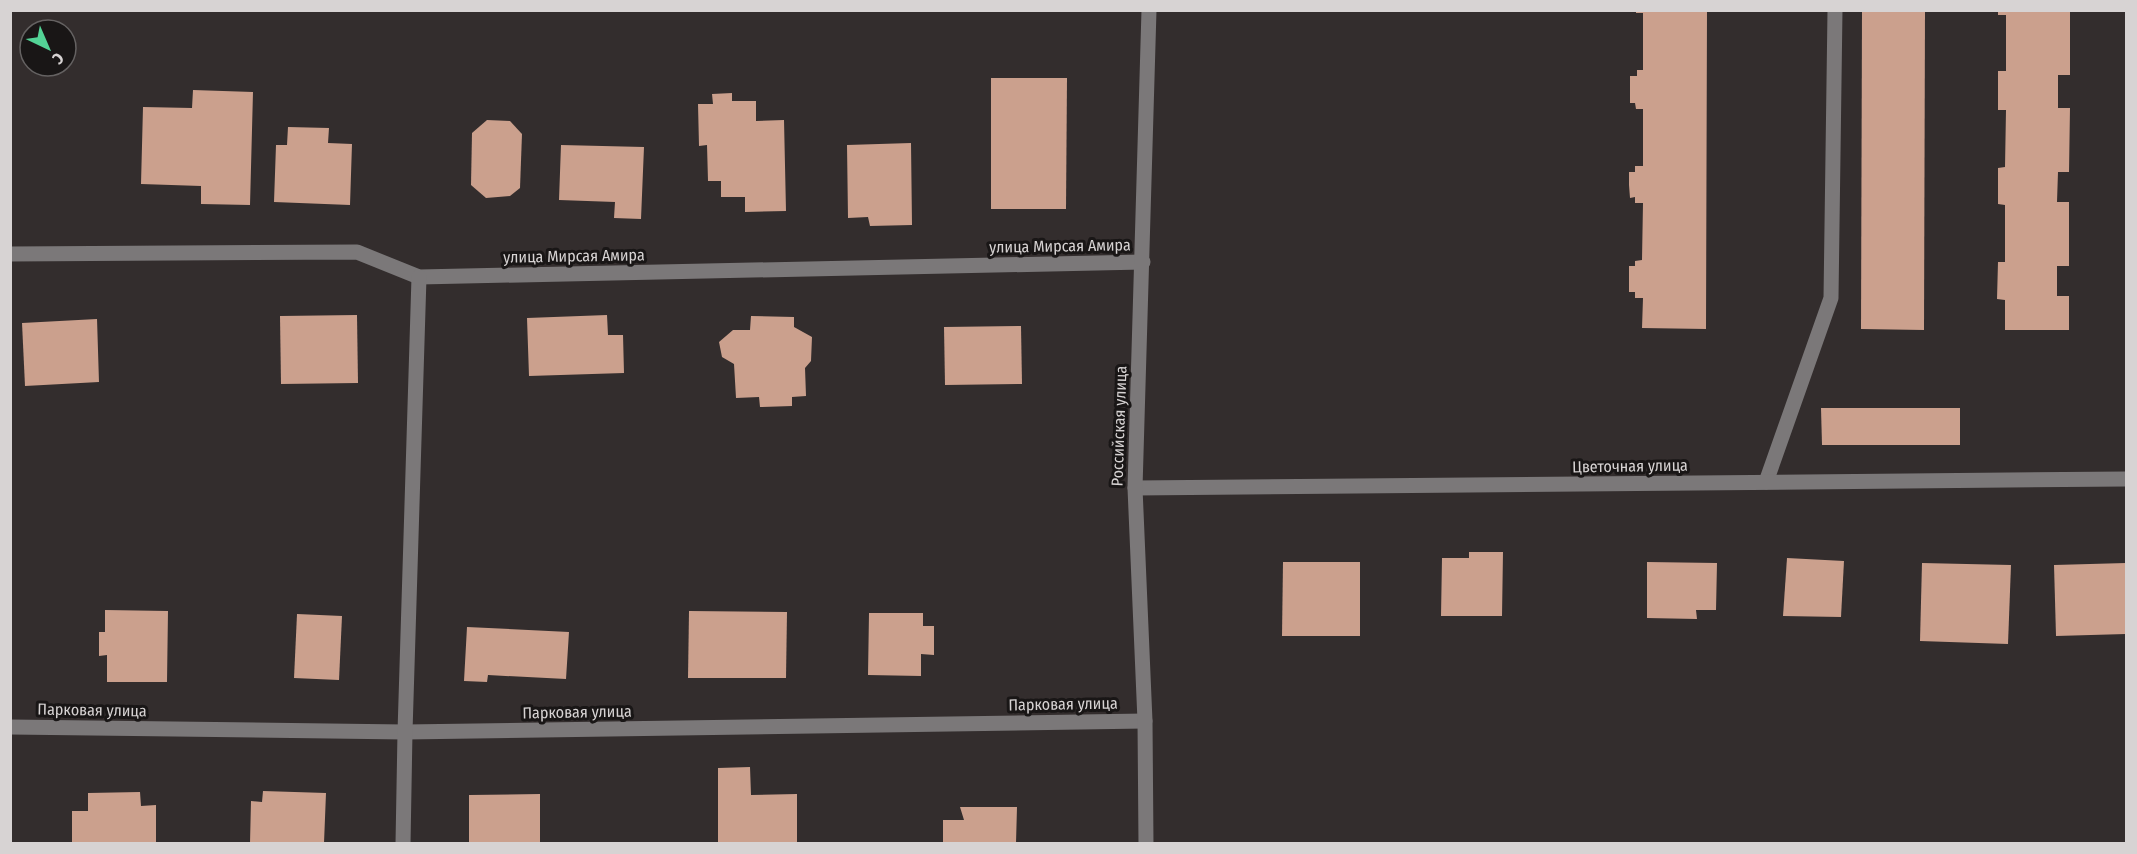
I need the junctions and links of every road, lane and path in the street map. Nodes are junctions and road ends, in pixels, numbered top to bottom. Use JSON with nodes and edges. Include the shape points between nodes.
{"nodes":[{"id":1,"x":1149,"y":10,"type":"edge"},
{"id":2,"x":1834,"y":10,"type":"edge"},
{"id":3,"x":10,"y":254,"type":"edge"},
{"id":4,"x":1143,"y":262,"type":"junction"},
{"id":5,"x":419,"y":277,"type":"junction"},
{"id":6,"x":2127,"y":479,"type":"edge"},
{"id":7,"x":1766,"y":482,"type":"junction"},
{"id":8,"x":1135,"y":488,"type":"junction"},
{"id":9,"x":1145,"y":721,"type":"junction"},
{"id":10,"x":10,"y":727,"type":"edge"},
{"id":11,"x":405,"y":732,"type":"junction"},
{"id":12,"x":403,"y":843,"type":"edge"},
{"id":13,"x":1146,"y":843,"type":"edge"}],
"edges":[{"from":1,"to":4,"type":"street","name":"Российская улица"},
{"from":2,"to":7,"type":"street","via":[[1831,298]]},
{"from":3,"to":5,"type":"street","name":"улица Мирсая Амира","via":[[357,252]]},
{"from":4,"to":5,"type":"street","name":"улица Мирсая Амира"},
{"from":4,"to":8,"type":"street","name":"Российская улица"},
{"from":5,"to":11,"type":"street"},
{"from":6,"to":7,"type":"street","name":"Цветочная улица"},
{"from":7,"to":8,"type":"street","name":"Цветочная улица"},
{"from":8,"to":9,"type":"street","name":"Российская улица"},
{"from":9,"to":11,"type":"street","name":"Парковая улица"},
{"from":9,"to":13,"type":"street","name":"Российская улица"},
{"from":10,"to":11,"type":"street","name":"Парковая улица"},
{"from":11,"to":12,"type":"street"}]}
